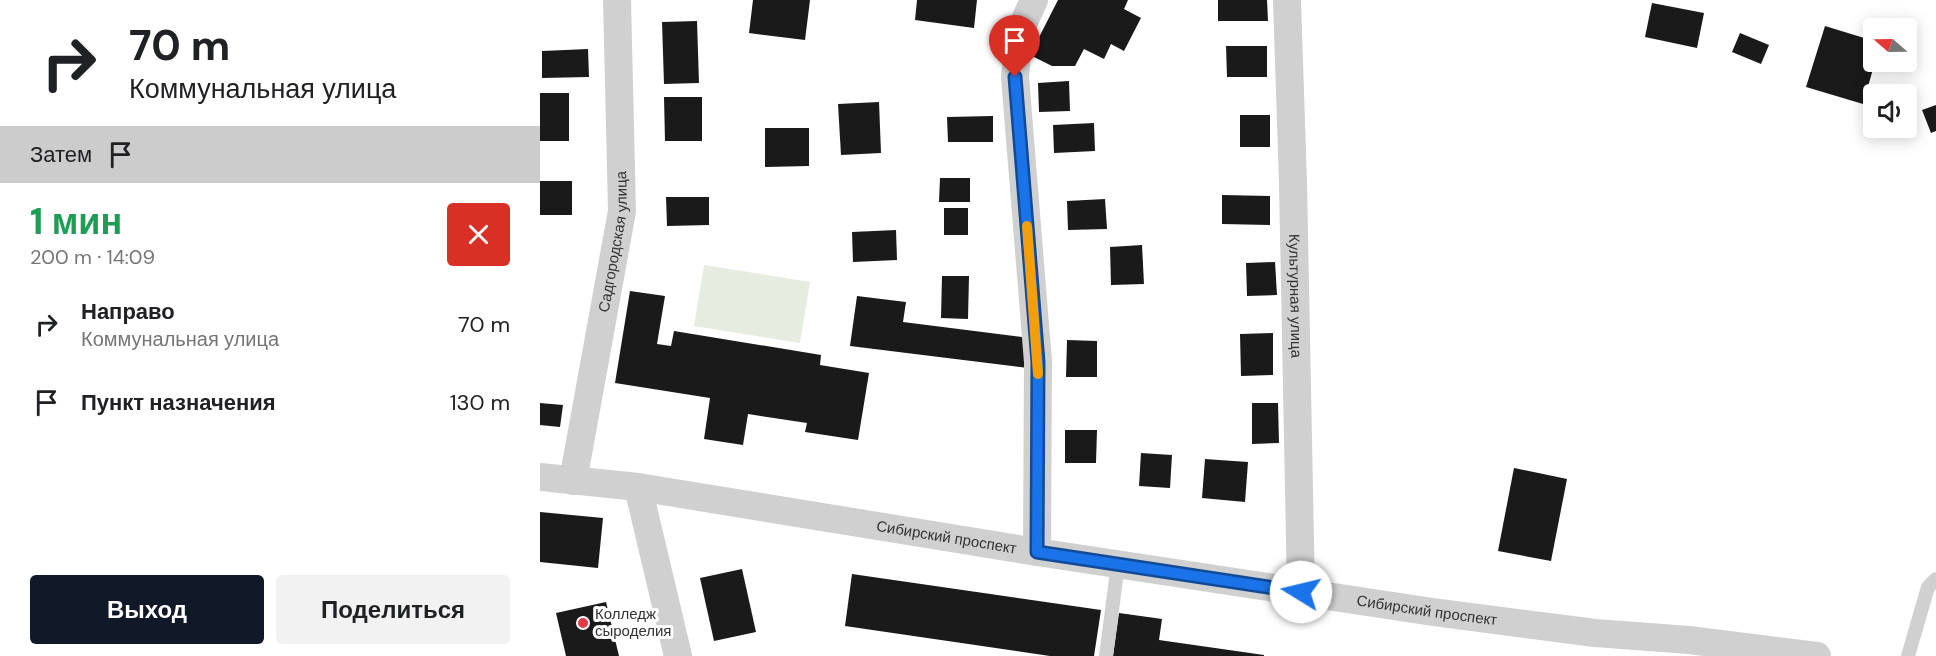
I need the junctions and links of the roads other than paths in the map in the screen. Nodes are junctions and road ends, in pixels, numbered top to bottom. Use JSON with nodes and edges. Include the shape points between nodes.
{"nodes":[{"id":1,"x":616,"y":0,"type":"edge"},
{"id":2,"x":1034,"y":0,"type":"edge"},
{"id":3,"x":1287,"y":0,"type":"edge"},
{"id":4,"x":540,"y":477,"type":"edge"},
{"id":5,"x":573,"y":480,"type":"junction"},
{"id":6,"x":638,"y":487,"type":"junction"},
{"id":7,"x":1037,"y":552,"type":"junction"},
{"id":8,"x":1118,"y":564,"type":"junction"},
{"id":9,"x":1936,"y":579,"type":"edge"},
{"id":10,"x":1301,"y":592,"type":"junction"},
{"id":11,"x":1598,"y":645,"type":"edge"},
{"id":12,"x":678,"y":656,"type":"edge"},
{"id":13,"x":1106,"y":656,"type":"edge"},
{"id":14,"x":1817,"y":656,"type":"edge"},
{"id":15,"x":1908,"y":656,"type":"edge"}],
"edges":[{"from":1,"to":5,"type":"street","name":"Садгородская улица","via":[[622,212]]},
{"from":2,"to":7,"type":"street","via":[[1019,33],[1015,77],[1038,362]]},
{"from":3,"to":10,"type":"street","name":"Культурная улица"},
{"from":4,"to":5,"type":"street","name":"Сибирский проспект"},
{"from":5,"to":6,"type":"street","name":"Сибирский проспект"},
{"from":6,"to":7,"type":"street","name":"Сибирский проспект"},
{"from":6,"to":12,"type":"street"},
{"from":7,"to":8,"type":"street","name":"Сибирский проспект"},
{"from":8,"to":10,"type":"street","name":"Сибирский проспект"},
{"from":8,"to":13,"type":"lane"},
{"from":9,"to":15,"type":"lane","via":[[1928,587]]},
{"from":10,"to":11,"type":"street","name":"Сибирский проспект","via":[[1433,612]]},
{"from":11,"to":14,"type":"street","name":"Сибирский проспект","via":[[1689,640]]}]}
